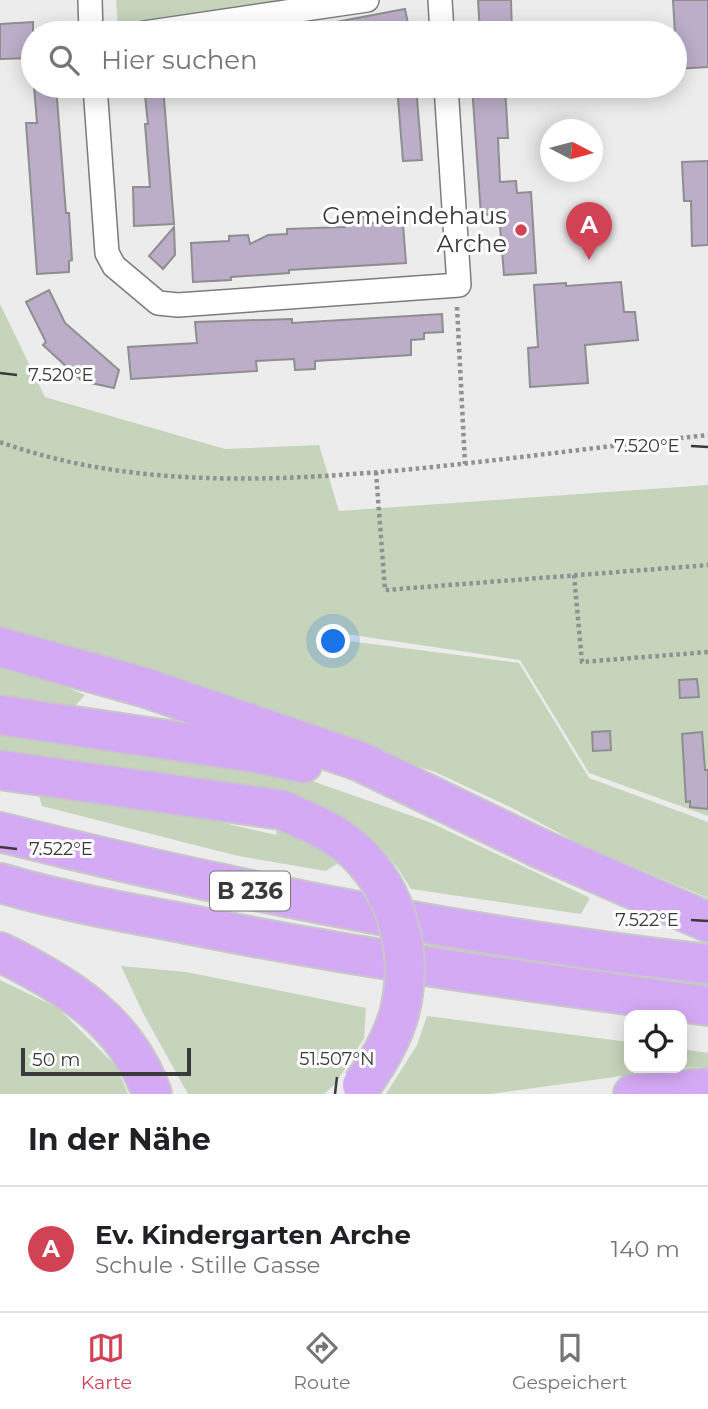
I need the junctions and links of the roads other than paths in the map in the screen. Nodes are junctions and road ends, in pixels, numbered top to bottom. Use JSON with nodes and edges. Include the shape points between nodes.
{"nodes":[{"id":1,"x":90,"y":0,"type":"edge"},
{"id":2,"x":367,"y":0,"type":"edge"},
{"id":3,"x":440,"y":0,"type":"edge"},
{"id":4,"x":91,"y":21,"type":"edge"},
{"id":5,"x":225,"y":21,"type":"edge"},
{"id":6,"x":441,"y":21,"type":"edge"},
{"id":7,"x":96,"y":98,"type":"edge"},
{"id":8,"x":447,"y":98,"type":"edge"},
{"id":9,"x":0,"y":647,"type":"edge"},
{"id":10,"x":0,"y":715,"type":"edge"},
{"id":11,"x":0,"y":770,"type":"edge"},
{"id":12,"x":440,"y":801,"type":"junction"},
{"id":13,"x":0,"y":832,"type":"edge"},
{"id":14,"x":0,"y":883,"type":"edge"},
{"id":15,"x":708,"y":922,"type":"edge"},
{"id":16,"x":0,"y":952,"type":"edge"},
{"id":17,"x":708,"y":964,"type":"edge"},
{"id":18,"x":708,"y":1006,"type":"edge"},
{"id":19,"x":708,"y":1088,"type":"edge"},
{"id":20,"x":358,"y":1089,"type":"edge"},
{"id":21,"x":152,"y":1094,"type":"edge"},
{"id":22,"x":632,"y":1094,"type":"edge"}],
"edges":[{"from":1,"to":4,"type":"street"},
{"from":2,"to":5,"type":"street"},
{"from":3,"to":6,"type":"street"},
{"from":7,"to":8,"type":"street","via":[[107,253],[114,266],[159,303],[178,305],[459,285]]},
{"from":9,"to":12,"type":"highway","via":[[143,687],[359,761]]},
{"from":10,"to":12,"type":"highway","via":[[256,753]]},
{"from":11,"to":20,"type":"highway","bridge":true,"via":[[282,810],[328,830],[356,852],[390,898],[404,941],[405,977],[399,1016],[379,1061]]},
{"from":12,"to":15,"type":"highway"},
{"from":13,"to":17,"type":"highway","number":"B 236","via":[[284,898],[461,930]]},
{"from":14,"to":18,"type":"highway","number":"B 236","via":[[223,932],[433,968]]},
{"from":16,"to":21,"type":"highway","via":[[74,993],[103,1017],[128,1044]]},
{"from":19,"to":22,"type":"highway"}]}
